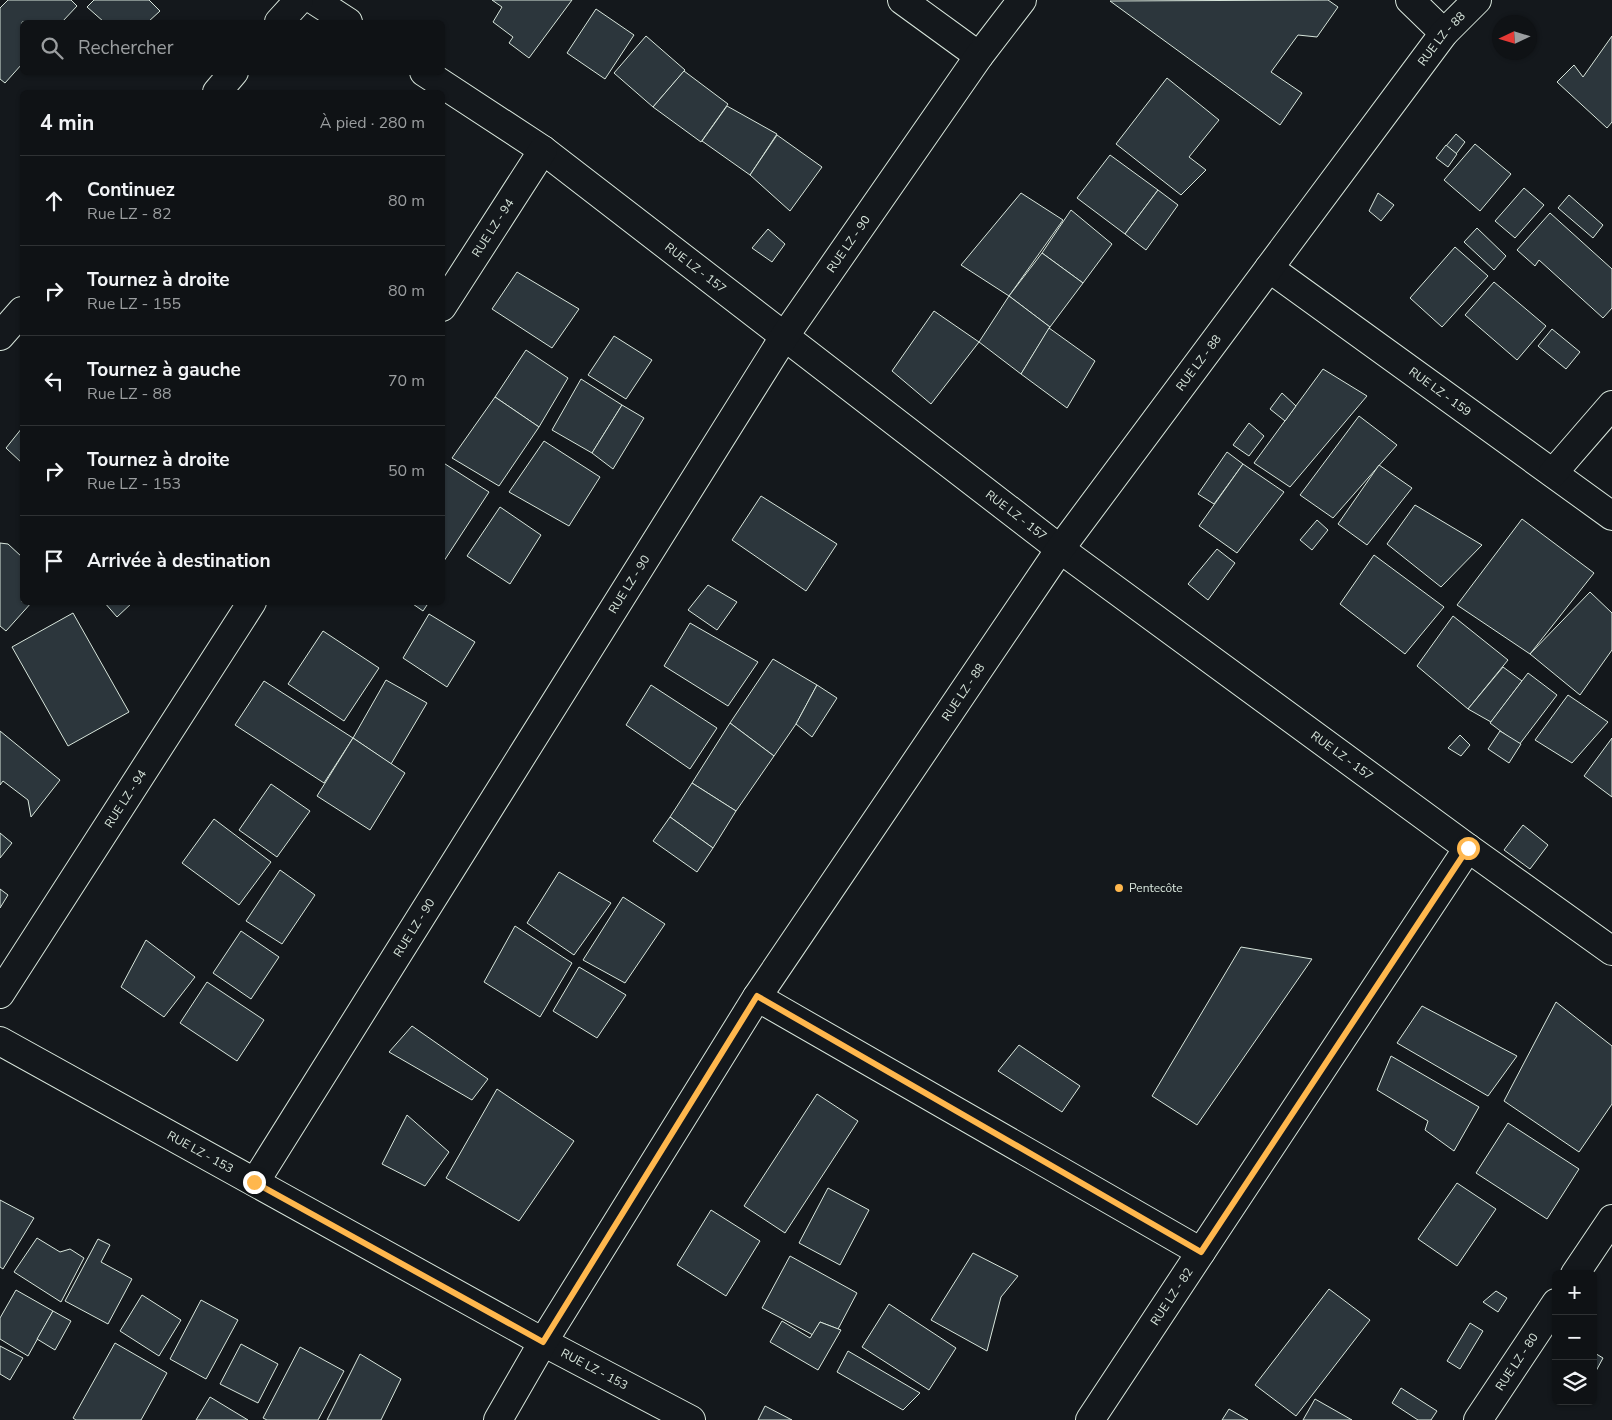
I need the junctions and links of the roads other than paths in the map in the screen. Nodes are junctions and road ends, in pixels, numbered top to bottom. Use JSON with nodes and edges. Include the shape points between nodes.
{"nodes":[{"id":1,"x":299,"y":0,"type":"edge"},
{"id":2,"x":314,"y":0,"type":"edge"},
{"id":3,"x":902,"y":0,"type":"edge"},
{"id":4,"x":1022,"y":0,"type":"edge"},
{"id":5,"x":1410,"y":0,"type":"edge"},
{"id":6,"x":1477,"y":0,"type":"edge"},
{"id":7,"x":281,"y":20,"type":"edge"},
{"id":8,"x":345,"y":20,"type":"edge"},
{"id":9,"x":1444,"y":33,"type":"junction"},
{"id":10,"x":979,"y":56,"type":"junction"},
{"id":11,"x":231,"y":75,"type":"edge"},
{"id":12,"x":429,"y":75,"type":"edge"},
{"id":13,"x":219,"y":90,"type":"edge"},
{"id":14,"x":543,"y":150,"type":"junction"},
{"id":15,"x":1269,"y":268,"type":"junction"},
{"id":16,"x":445,"y":302,"type":"edge"},
{"id":17,"x":20,"y":313,"type":"edge"},
{"id":18,"x":0,"y":336,"type":"edge"},
{"id":19,"x":784,"y":337,"type":"junction"},
{"id":20,"x":1612,"y":405,"type":"edge"},
{"id":21,"x":1554,"y":473,"type":"junction"},
{"id":22,"x":1612,"y":516,"type":"edge"},
{"id":23,"x":1060,"y":550,"type":"junction"},
{"id":24,"x":250,"y":605,"type":"edge"},
{"id":25,"x":1468,"y":848,"type":"junction"},
{"id":26,"x":1612,"y":951,"type":"edge"},
{"id":27,"x":0,"y":994,"type":"edge"},
{"id":28,"x":757,"y":996,"type":"junction"},
{"id":29,"x":0,"y":1042,"type":"edge"},
{"id":30,"x":254,"y":1182,"type":"junction"},
{"id":31,"x":1612,"y":1219,"type":"edge"},
{"id":32,"x":1201,"y":1252,"type":"junction"},
{"id":33,"x":1578,"y":1270,"type":"edge"},
{"id":34,"x":1552,"y":1309,"type":"edge"},
{"id":35,"x":543,"y":1342,"type":"junction"},
{"id":36,"x":498,"y":1420,"type":"edge"},
{"id":37,"x":691,"y":1420,"type":"edge"},
{"id":38,"x":1090,"y":1420,"type":"edge"},
{"id":39,"x":1478,"y":1420,"type":"edge"}],
"edges":[{"from":1,"to":7,"type":"street"},
{"from":2,"to":8,"type":"street"},
{"from":3,"to":10,"type":"street"},
{"from":4,"to":10,"type":"street","name":"RUE LZ - 90"},
{"from":5,"to":9,"type":"street"},
{"from":6,"to":9,"type":"street","name":"RUE LZ - 88"},
{"from":9,"to":15,"type":"street","name":"RUE LZ - 88"},
{"from":10,"to":19,"type":"street","name":"RUE LZ - 90"},
{"from":11,"to":13,"type":"street"},
{"from":12,"to":14,"type":"street","name":"RUE LZ - 157"},
{"from":14,"to":16,"type":"street","name":"RUE LZ - 94"},
{"from":14,"to":19,"type":"street","name":"RUE LZ - 157"},
{"from":15,"to":21,"type":"street","name":"RUE LZ - 159"},
{"from":15,"to":23,"type":"street","name":"RUE LZ - 88"},
{"from":17,"to":18,"type":"street"},
{"from":19,"to":23,"type":"street","name":"RUE LZ - 157"},
{"from":19,"to":30,"type":"street","name":"RUE LZ - 90"},
{"from":20,"to":21,"type":"street"},
{"from":21,"to":22,"type":"street","name":"RUE LZ - 159"},
{"from":23,"to":25,"type":"street","name":"RUE LZ - 157"},
{"from":23,"to":28,"type":"street","name":"RUE LZ - 88"},
{"from":24,"to":27,"type":"street","name":"RUE LZ - 94"},
{"from":25,"to":26,"type":"street","name":"RUE LZ - 157"},
{"from":25,"to":32,"type":"street","name":"RUE LZ - 82"},
{"from":28,"to":32,"type":"street"},
{"from":28,"to":35,"type":"street","name":"RUE LZ - 88"},
{"from":29,"to":30,"type":"street","name":"RUE LZ - 153"},
{"from":30,"to":35,"type":"street","name":"RUE LZ - 153"},
{"from":31,"to":33,"type":"street"},
{"from":32,"to":38,"type":"street","name":"RUE LZ - 82"},
{"from":34,"to":39,"type":"street","name":"RUE LZ - 80"},
{"from":35,"to":36,"type":"street","name":"RUE LZ - 88"},
{"from":35,"to":37,"type":"street","name":"RUE LZ - 153"}]}
